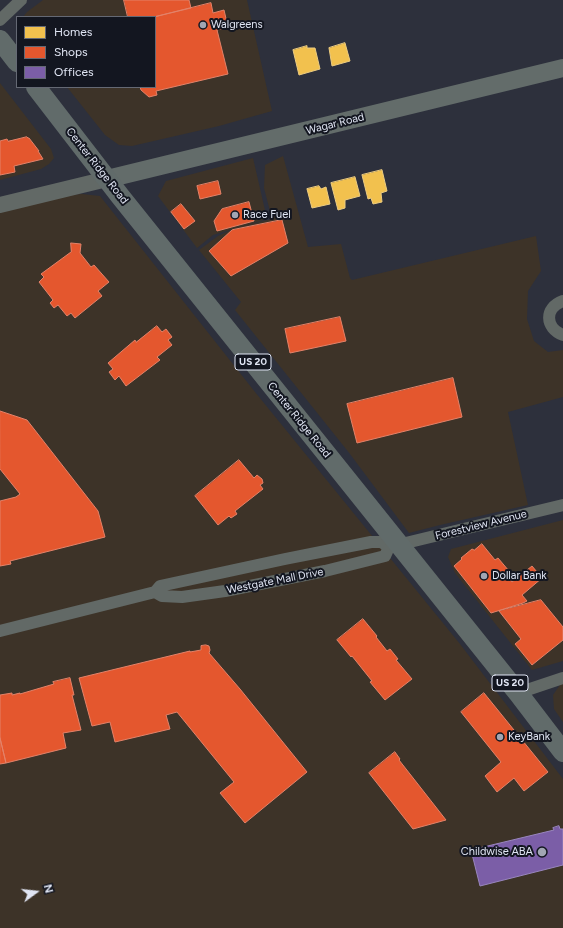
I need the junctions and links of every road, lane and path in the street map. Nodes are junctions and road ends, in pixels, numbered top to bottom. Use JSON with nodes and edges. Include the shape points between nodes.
{"nodes":[{"id":1,"x":21,"y":0,"type":"edge"},
{"id":2,"x":0,"y":20,"type":"edge"},
{"id":3,"x":0,"y":40,"type":"edge"},
{"id":4,"x":16,"y":61,"type":"edge"},
{"id":5,"x":563,"y":68,"type":"edge"},
{"id":6,"x":37,"y":88,"type":"edge"},
{"id":7,"x":107,"y":179,"type":"junction"},
{"id":8,"x":0,"y":205,"type":"edge"},
{"id":9,"x":563,"y":301,"type":"edge"},
{"id":10,"x":563,"y":335,"type":"edge"},
{"id":11,"x":563,"y":505,"type":"edge"},
{"id":12,"x":394,"y":546,"type":"junction"},
{"id":13,"x":155,"y":592,"type":"junction"},
{"id":14,"x":0,"y":631,"type":"edge"},
{"id":15,"x":563,"y":678,"type":"edge"},
{"id":16,"x":518,"y":693,"type":"junction"},
{"id":17,"x":563,"y":752,"type":"edge"}],
"edges":[{"from":1,"to":2,"type":"street"},
{"from":3,"to":4,"type":"main road"},
{"from":5,"to":7,"type":"main road","name":"Wagar Road"},
{"from":6,"to":7,"type":"main road","name":"Center Ridge Road","number":"US 20"},
{"from":7,"to":8,"type":"street"},
{"from":7,"to":12,"type":"main road","name":"Center Ridge Road","number":"US 20"},
{"from":9,"to":10,"type":"street","via":[[553,307],[549,320],[551,327]]},
{"from":11,"to":12,"type":"street","name":"Forestview Avenue"},
{"from":12,"to":13,"type":"street","name":"Westgate Mall Drive","via":[[371,542],[160,586]]},
{"from":12,"to":13,"type":"street","name":"Westgate Mall Drive","via":[[385,556],[237,589],[182,596],[162,596]]},
{"from":12,"to":16,"type":"main road","name":"Center Ridge Road","number":"US 20"},
{"from":13,"to":14,"type":"street","name":"Westgate Mall Drive"},
{"from":15,"to":16,"type":"street"},
{"from":16,"to":17,"type":"main road","name":"Center Ridge Road","number":"US 20"}]}
